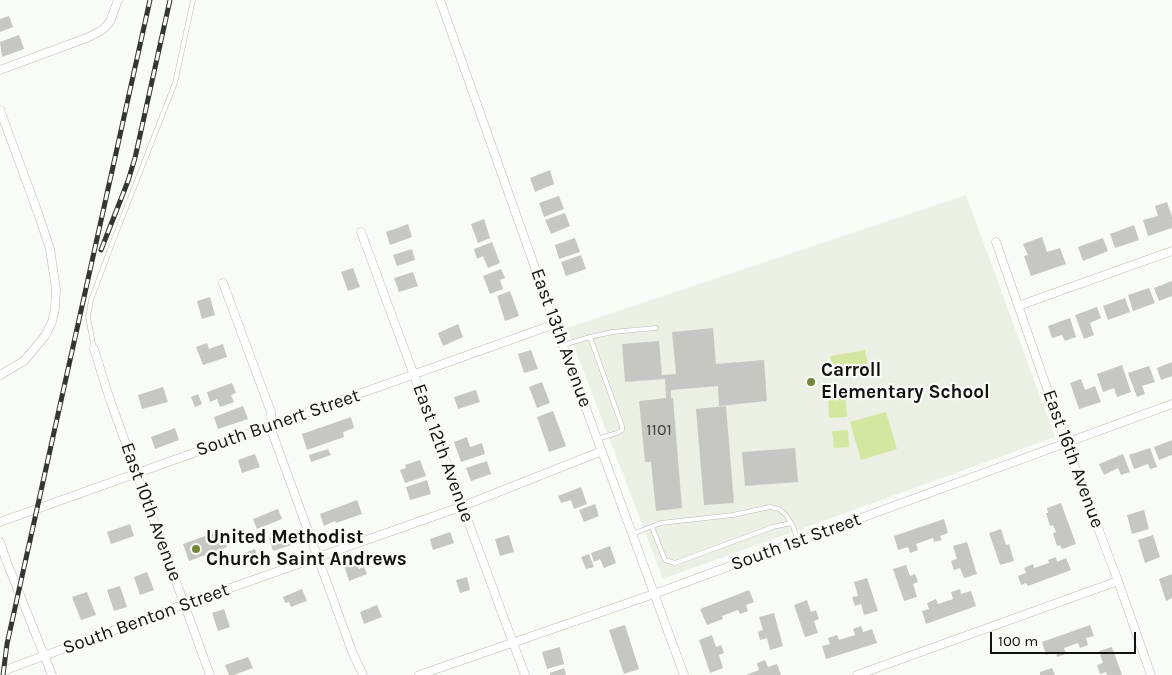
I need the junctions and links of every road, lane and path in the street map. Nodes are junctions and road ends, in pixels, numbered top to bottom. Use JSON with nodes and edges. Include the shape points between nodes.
{"nodes":[{"id":1,"x":118,"y":0,"type":"edge"},
{"id":2,"x":193,"y":0,"type":"edge"},
{"id":3,"x":440,"y":0,"type":"edge"},
{"id":4,"x":0,"y":70,"type":"edge"},
{"id":5,"x":0,"y":110,"type":"edge"},
{"id":6,"x":360,"y":232,"type":"dead end"},
{"id":7,"x":996,"y":242,"type":"dead end"},
{"id":8,"x":1172,"y":251,"type":"edge"},
{"id":9,"x":223,"y":283,"type":"dead end"},
{"id":10,"x":1018,"y":306,"type":"junction"},
{"id":11,"x":555,"y":324,"type":"junction"},
{"id":12,"x":656,"y":328,"type":"dead end"},
{"id":13,"x":590,"y":337,"type":"junction"},
{"id":14,"x":563,"y":345,"type":"junction"},
{"id":15,"x":94,"y":350,"type":"joint"},
{"id":16,"x":414,"y":374,"type":"junction"},
{"id":17,"x":0,"y":375,"type":"edge"},
{"id":18,"x":1172,"y":404,"type":"edge"},
{"id":19,"x":272,"y":425,"type":"junction"},
{"id":20,"x":597,"y":439,"type":"junction"},
{"id":21,"x":1066,"y":443,"type":"junction"},
{"id":22,"x":602,"y":451,"type":"junction"},
{"id":23,"x":136,"y":472,"type":"junction"},
{"id":24,"x":463,"y":506,"type":"junction"},
{"id":25,"x":0,"y":522,"type":"edge"},
{"id":26,"x":792,"y":523,"type":"junction"},
{"id":27,"x":652,"y":527,"type":"junction"},
{"id":28,"x":632,"y":534,"type":"junction"},
{"id":29,"x":0,"y":542,"type":"edge"},
{"id":30,"x":798,"y":542,"type":"junction"},
{"id":31,"x":318,"y":558,"type":"junction"},
{"id":32,"x":1118,"y":581,"type":"junction"},
{"id":33,"x":654,"y":594,"type":"junction"},
{"id":34,"x":185,"y":604,"type":"junction"},
{"id":35,"x":513,"y":643,"type":"junction"},
{"id":36,"x":45,"y":656,"type":"junction"},
{"id":37,"x":0,"y":672,"type":"edge"},
{"id":38,"x":52,"y":675,"type":"edge"},
{"id":39,"x":210,"y":675,"type":"edge"},
{"id":40,"x":363,"y":675,"type":"edge"},
{"id":41,"x":419,"y":675,"type":"edge"},
{"id":42,"x":525,"y":675,"type":"edge"},
{"id":43,"x":684,"y":675,"type":"edge"},
{"id":44,"x":857,"y":675,"type":"edge"},
{"id":45,"x":1151,"y":675,"type":"edge"}],
"edges":[{"from":1,"to":4,"type":"street","via":[[110,22],[102,30]]},
{"from":2,"to":15,"type":"lane","via":[[175,82],[91,300],[88,316]]},
{"from":3,"to":11,"type":"street","name":"East 13th Avenue"},
{"from":5,"to":17,"type":"street","via":[[50,249],[56,289],[52,322],[45,336],[24,361]]},
{"from":6,"to":16,"type":"street","name":"East 12th Avenue"},
{"from":7,"to":10,"type":"street","name":"East 16th Avenue"},
{"from":8,"to":10,"type":"street"},
{"from":9,"to":19,"type":"street","via":[[271,412]]},
{"from":10,"to":21,"type":"street","name":"East 16th Avenue"},
{"from":11,"to":14,"type":"street","name":"East 13th Avenue"},
{"from":11,"to":16,"type":"street","name":"South Bunert Street"},
{"from":12,"to":13,"type":"lane"},
{"from":13,"to":14,"type":"lane"},
{"from":13,"to":20,"type":"lane","via":[[622,426],[617,433]]},
{"from":14,"to":20,"type":"street","name":"East 13th Avenue"},
{"from":15,"to":23,"type":"street","name":"East 10th Avenue"},
{"from":16,"to":19,"type":"street","name":"South Bunert Street"},
{"from":16,"to":24,"type":"street","name":"East 12th Avenue"},
{"from":18,"to":21,"type":"street","name":"South 1st Street"},
{"from":19,"to":23,"type":"street","name":"South Bunert Street"},
{"from":19,"to":31,"type":"street"},
{"from":20,"to":22,"type":"street","name":"East 13th Avenue"},
{"from":21,"to":30,"type":"street","name":"South 1st Street"},
{"from":21,"to":32,"type":"street","name":"East 16th Avenue"},
{"from":22,"to":24,"type":"street","name":"South Benton Street"},
{"from":22,"to":28,"type":"street","name":"East 13th Avenue"},
{"from":23,"to":25,"type":"street","name":"South Bunert Street"},
{"from":23,"to":34,"type":"street","name":"East 10th Avenue"},
{"from":24,"to":31,"type":"street","name":"South Benton Street"},
{"from":24,"to":35,"type":"street","name":"East 12th Avenue"},
{"from":26,"to":27,"type":"lane","via":[[782,511],[770,507]]},
{"from":26,"to":27,"type":"lane","via":[[676,563],[665,560]]},
{"from":26,"to":30,"type":"lane"},
{"from":27,"to":28,"type":"lane"},
{"from":28,"to":33,"type":"street","name":"East 13th Avenue"},
{"from":29,"to":36,"type":"street"},
{"from":30,"to":33,"type":"street","name":"South 1st Street"},
{"from":31,"to":34,"type":"street","name":"South Benton Street"},
{"from":31,"to":40,"type":"street"},
{"from":32,"to":44,"type":"street"},
{"from":32,"to":45,"type":"street","name":"East 16th Avenue"},
{"from":33,"to":35,"type":"street","name":"South 1st Street"},
{"from":33,"to":43,"type":"street","name":"East 13th Avenue"},
{"from":34,"to":36,"type":"street","name":"South Benton Street"},
{"from":34,"to":39,"type":"street","name":"East 10th Avenue"},
{"from":35,"to":41,"type":"street","name":"South 1st Street"},
{"from":35,"to":42,"type":"street","name":"East 12th Avenue"},
{"from":36,"to":37,"type":"street","name":"South Benton Street"},
{"from":36,"to":38,"type":"street"}]}
